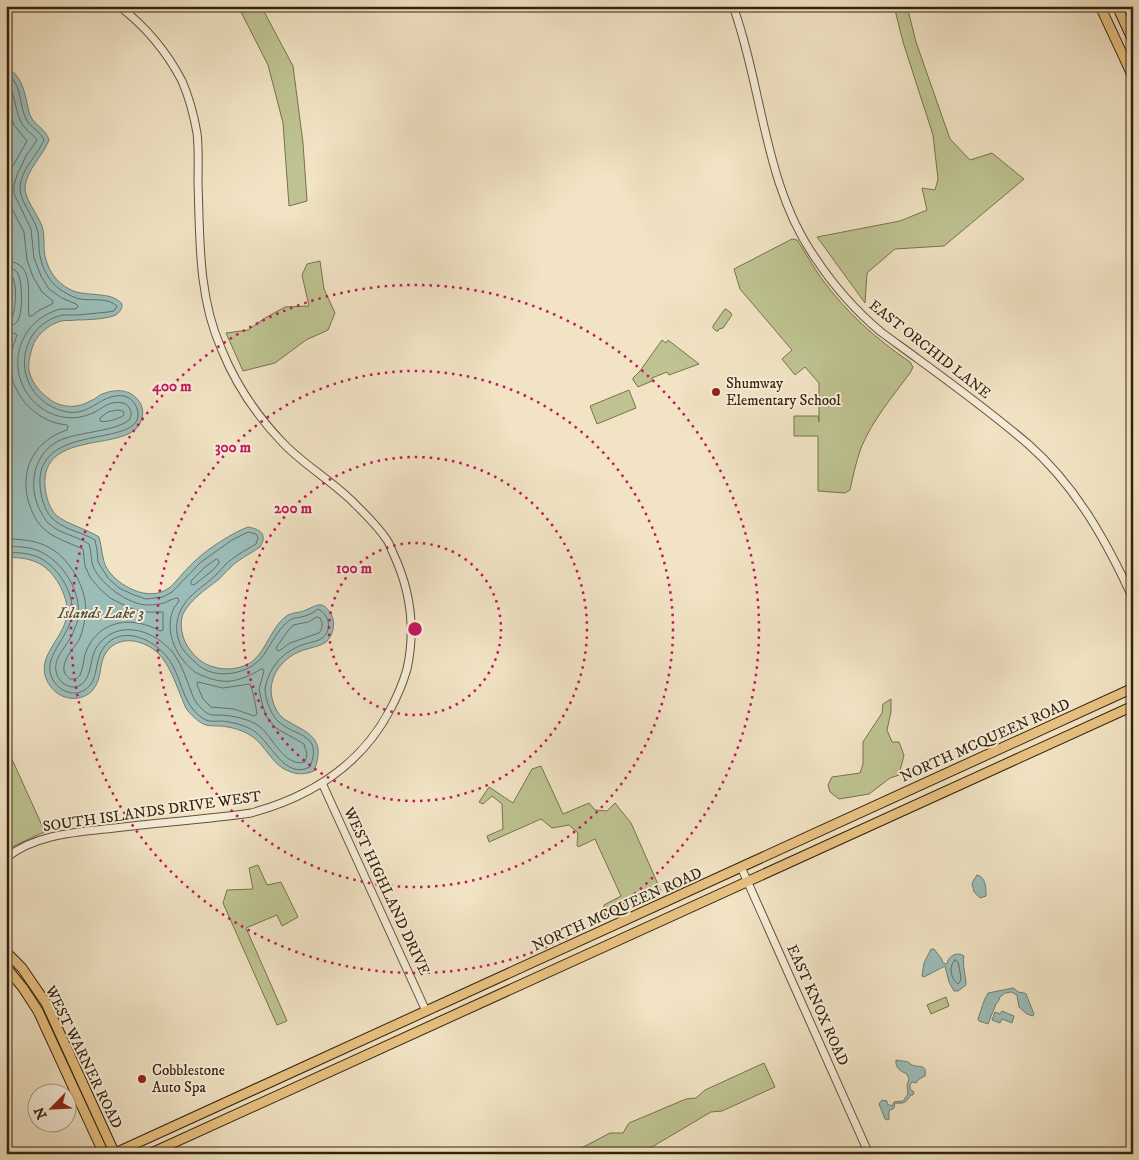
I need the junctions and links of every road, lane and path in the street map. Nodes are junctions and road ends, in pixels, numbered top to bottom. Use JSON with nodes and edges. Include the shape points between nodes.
{"nodes":[{"id":1,"x":119,"y":6,"type":"edge"},
{"id":2,"x":733,"y":6,"type":"edge"},
{"id":3,"x":1100,"y":6,"type":"edge"},
{"id":4,"x":1117,"y":6,"type":"edge"},
{"id":5,"x":1133,"y":41,"type":"edge"},
{"id":6,"x":1133,"y":77,"type":"edge"},
{"id":7,"x":1133,"y":599,"type":"edge"},
{"id":8,"x":1133,"y":688,"type":"edge"},
{"id":9,"x":1133,"y":706,"type":"edge"},
{"id":10,"x":322,"y":783,"type":"junction"},
{"id":11,"x":6,"y":858,"type":"edge"},
{"id":12,"x":741,"y":867,"type":"junction"},
{"id":13,"x":747,"y":882,"type":"junction"},
{"id":14,"x":6,"y":952,"type":"edge"},
{"id":15,"x":6,"y":967,"type":"edge"},
{"id":16,"x":50,"y":1011,"type":"junction"},
{"id":17,"x":426,"y":1011,"type":"junction"},
{"id":18,"x":40,"y":1016,"type":"junction"},
{"id":19,"x":270,"y":1082,"type":"junction"},
{"id":20,"x":276,"y":1096,"type":"junction"},
{"id":21,"x":104,"y":1154,"type":"edge"},
{"id":22,"x":114,"y":1154,"type":"edge"},
{"id":23,"x":149,"y":1154,"type":"edge"},
{"id":24,"x":870,"y":1154,"type":"edge"}],
"edges":[{"from":1,"to":10,"type":"street","name":"SOUTH ISLANDS DRIVE WEST","via":[[136,20],[170,61],[183,83],[191,109],[197,136],[201,266],[205,297],[220,348],[250,403],[282,442],[349,498],[387,540],[407,588],[411,644],[407,670],[398,694],[387,716],[360,752]]},
{"from":2,"to":7,"type":"street","name":"EAST ORCHID LANE","via":[[780,184],[798,229],[815,258],[857,309],[881,331],[989,412],[1056,472],[1099,532]]},
{"from":3,"to":6,"type":"main road"},
{"from":4,"to":5,"type":"main road"},
{"from":8,"to":12,"type":"main road","name":"NORTH MCQUEEN ROAD"},
{"from":9,"to":13,"type":"main road","name":"NORTH MCQUEEN ROAD"},
{"from":10,"to":11,"type":"street","name":"SOUTH ISLANDS DRIVE WEST","via":[[252,813],[77,832],[46,838]]},
{"from":10,"to":17,"type":"street","name":"WEST HIGHLAND DRIVE"},
{"from":12,"to":13,"type":"street","name":"EAST KNOX ROAD"},
{"from":12,"to":17,"type":"main road","name":"NORTH MCQUEEN ROAD"},
{"from":13,"to":20,"type":"main road","name":"NORTH MCQUEEN ROAD"},
{"from":13,"to":24,"type":"street","name":"EAST KNOX ROAD"},
{"from":14,"to":16,"type":"main road","name":"WEST WARNER ROAD","via":[[22,968]]},
{"from":15,"to":18,"type":"main road","name":"WEST WARNER ROAD"},
{"from":16,"to":18,"type":"main road"},
{"from":16,"to":22,"type":"main road","name":"WEST WARNER ROAD"},
{"from":17,"to":19,"type":"main road","name":"NORTH MCQUEEN ROAD"},
{"from":18,"to":21,"type":"main road","name":"WEST WARNER ROAD"},
{"from":19,"to":20,"type":"main road"},
{"from":19,"to":22,"type":"main road","name":"NORTH MCQUEEN ROAD"},
{"from":20,"to":23,"type":"main road","name":"NORTH MCQUEEN ROAD"}]}
